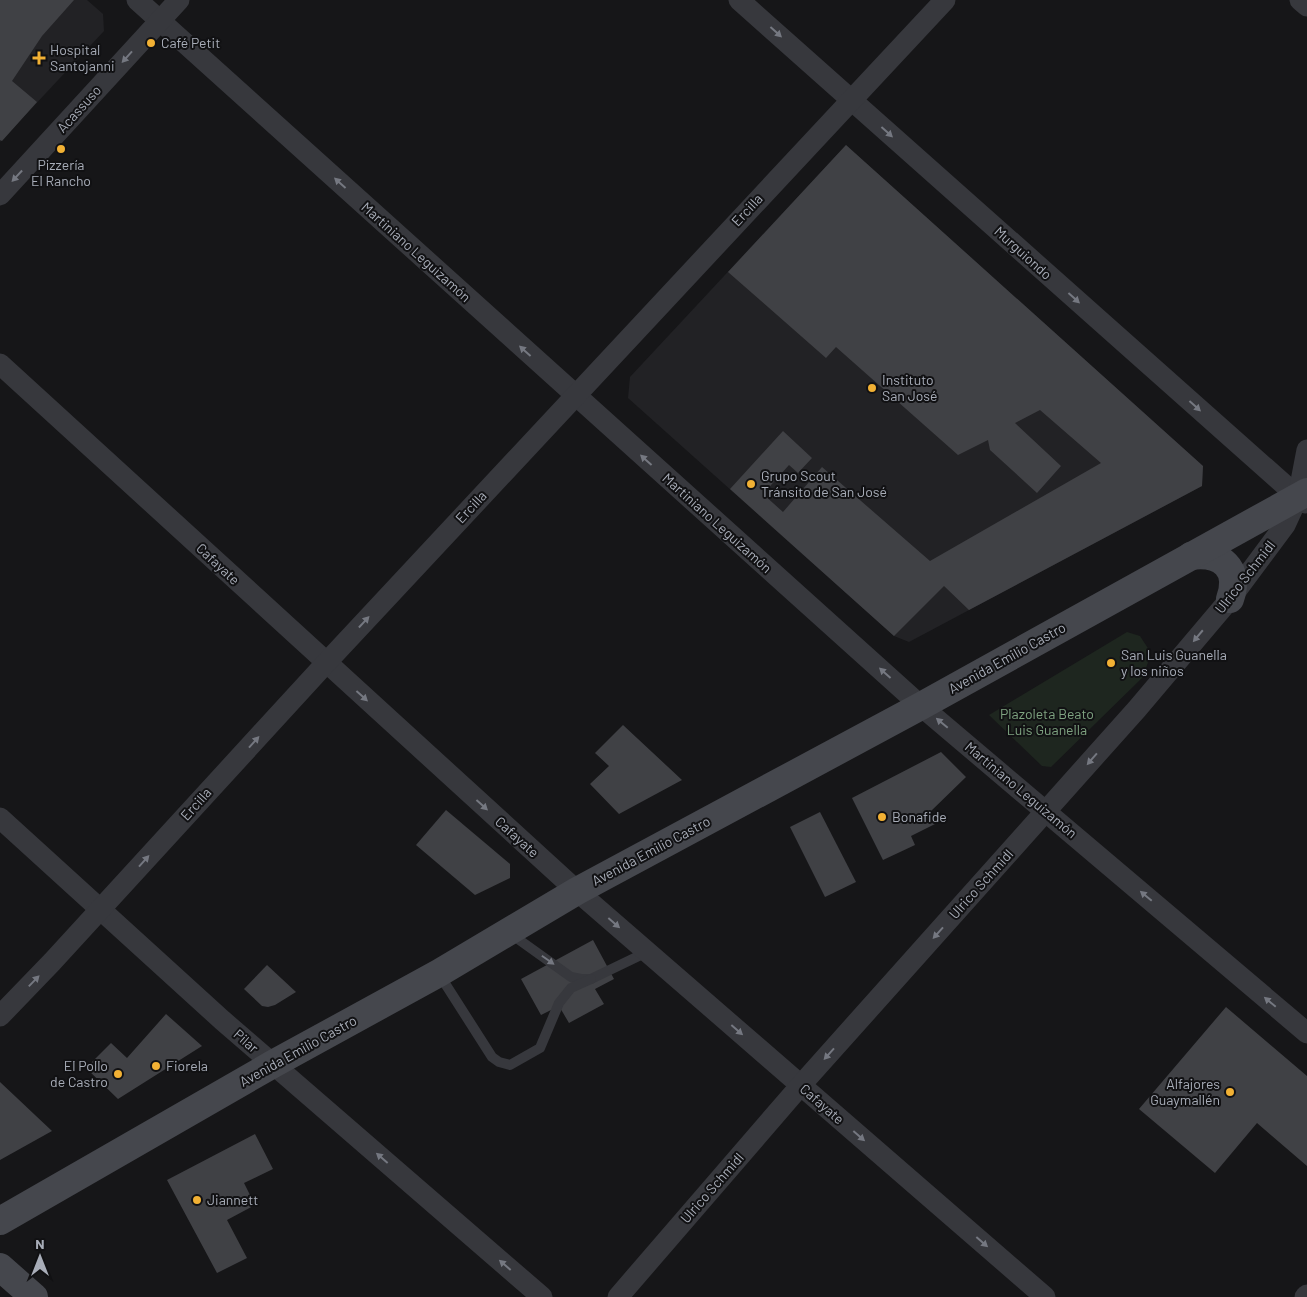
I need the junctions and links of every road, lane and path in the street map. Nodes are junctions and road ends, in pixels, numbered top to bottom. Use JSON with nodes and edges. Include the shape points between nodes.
{"nodes":[{"id":1,"x":137,"y":0,"type":"edge"},
{"id":2,"x":179,"y":0,"type":"edge"},
{"id":3,"x":739,"y":0,"type":"edge"},
{"id":4,"x":944,"y":0,"type":"edge"},
{"id":5,"x":1300,"y":0,"type":"edge"},
{"id":6,"x":1307,"y":6,"type":"edge"},
{"id":7,"x":160,"y":21,"type":"junction"},
{"id":8,"x":850,"y":99,"type":"junction"},
{"id":9,"x":0,"y":195,"type":"edge"},
{"id":10,"x":0,"y":364,"type":"edge"},
{"id":11,"x":574,"y":395,"type":"junction"},
{"id":12,"x":1307,"y":450,"type":"edge"},
{"id":13,"x":1304,"y":498,"type":"edge"},
{"id":14,"x":1191,"y":556,"type":"junction"},
{"id":15,"x":1230,"y":599,"type":"junction"},
{"id":16,"x":326,"y":663,"type":"junction"},
{"id":17,"x":921,"y":706,"type":"junction"},
{"id":18,"x":1046,"y":812,"type":"junction"},
{"id":19,"x":0,"y":818,"type":"edge"},
{"id":20,"x":577,"y":892,"type":"junction"},
{"id":21,"x":101,"y":909,"type":"junction"},
{"id":22,"x":508,"y":932,"type":"junction"},
{"id":23,"x":647,"y":952,"type":"junction"},
{"id":24,"x":439,"y":973,"type":"junction"},
{"id":25,"x":591,"y":978,"type":"junction"},
{"id":26,"x":0,"y":1016,"type":"edge"},
{"id":27,"x":1307,"y":1033,"type":"edge"},
{"id":28,"x":273,"y":1064,"type":"junction"},
{"id":29,"x":801,"y":1086,"type":"junction"},
{"id":30,"x":0,"y":1221,"type":"edge"},
{"id":31,"x":0,"y":1267,"type":"edge"},
{"id":32,"x":34,"y":1297,"type":"edge"},
{"id":33,"x":542,"y":1297,"type":"edge"},
{"id":34,"x":618,"y":1297,"type":"edge"},
{"id":35,"x":1046,"y":1297,"type":"edge"}],
"edges":[{"from":1,"to":7,"type":"street","name":"Martiniano Leguizamón"},
{"from":2,"to":7,"type":"street","name":"Acassuso"},
{"from":3,"to":8,"type":"street","name":"Murguiondo","one_way":true},
{"from":4,"to":8,"type":"street","name":"Ercilla"},
{"from":5,"to":6,"type":"street"},
{"from":7,"to":9,"type":"street","name":"Acassuso","one_way":true},
{"from":11,"to":7,"type":"street","name":"Martiniano Leguizamón","one_way":true},
{"from":8,"to":11,"type":"street","name":"Ercilla"},
{"from":8,"to":13,"type":"street","name":"Murguiondo","one_way":true},
{"from":10,"to":16,"type":"street","name":"Cafayate"},
{"from":16,"to":11,"type":"street","name":"Ercilla","one_way":true},
{"from":17,"to":11,"type":"street","name":"Martiniano Leguizamón","one_way":true},
{"from":12,"to":13,"type":"street","name":"Ulrico Schmidl"},
{"from":13,"to":14,"type":"main road","name":"Avenida Emilio Castro"},
{"from":13,"to":15,"type":"street","name":"Ulrico Schmidl"},
{"from":14,"to":15,"type":"main road","via":[[1204,554],[1226,564],[1233,575]]},
{"from":14,"to":17,"type":"main road","name":"Avenida Emilio Castro"},
{"from":15,"to":18,"type":"street","name":"Ulrico Schmidl","one_way":true},
{"from":16,"to":20,"type":"street","name":"Cafayate","one_way":true},
{"from":21,"to":16,"type":"street","name":"Ercilla","one_way":true},
{"from":18,"to":17,"type":"street","name":"Martiniano Leguizamón","one_way":true},
{"from":17,"to":20,"type":"main road","name":"Avenida Emilio Castro"},
{"from":27,"to":18,"type":"street","name":"Martiniano Leguizamón","one_way":true},
{"from":18,"to":29,"type":"street","name":"Ulrico Schmidl","one_way":true},
{"from":19,"to":21,"type":"street","name":"Pilar"},
{"from":20,"to":22,"type":"main road","name":"Avenida Emilio Castro"},
{"from":20,"to":23,"type":"street","name":"Cafayate","one_way":true},
{"from":26,"to":21,"type":"street","name":"Ercilla","one_way":true},
{"from":21,"to":28,"type":"street","name":"Pilar"},
{"from":22,"to":24,"type":"main road","name":"Avenida Emilio Castro"},
{"from":22,"to":25,"type":"lane","one_way":true,"via":[[571,977]]},
{"from":23,"to":25,"type":"lane"},
{"from":23,"to":29,"type":"street","name":"Cafayate","one_way":true},
{"from":24,"to":25,"type":"lane","via":[[492,1057],[510,1065],[540,1048],[559,1003],[571,988]]},
{"from":24,"to":28,"type":"main road","name":"Avenida Emilio Castro"},
{"from":28,"to":30,"type":"main road","name":"Avenida Emilio Castro"},
{"from":33,"to":28,"type":"street","name":"Pilar","one_way":true},
{"from":29,"to":34,"type":"street","name":"Ulrico Schmidl"},
{"from":29,"to":35,"type":"street","name":"Cafayate","one_way":true},
{"from":31,"to":32,"type":"main road"}]}
